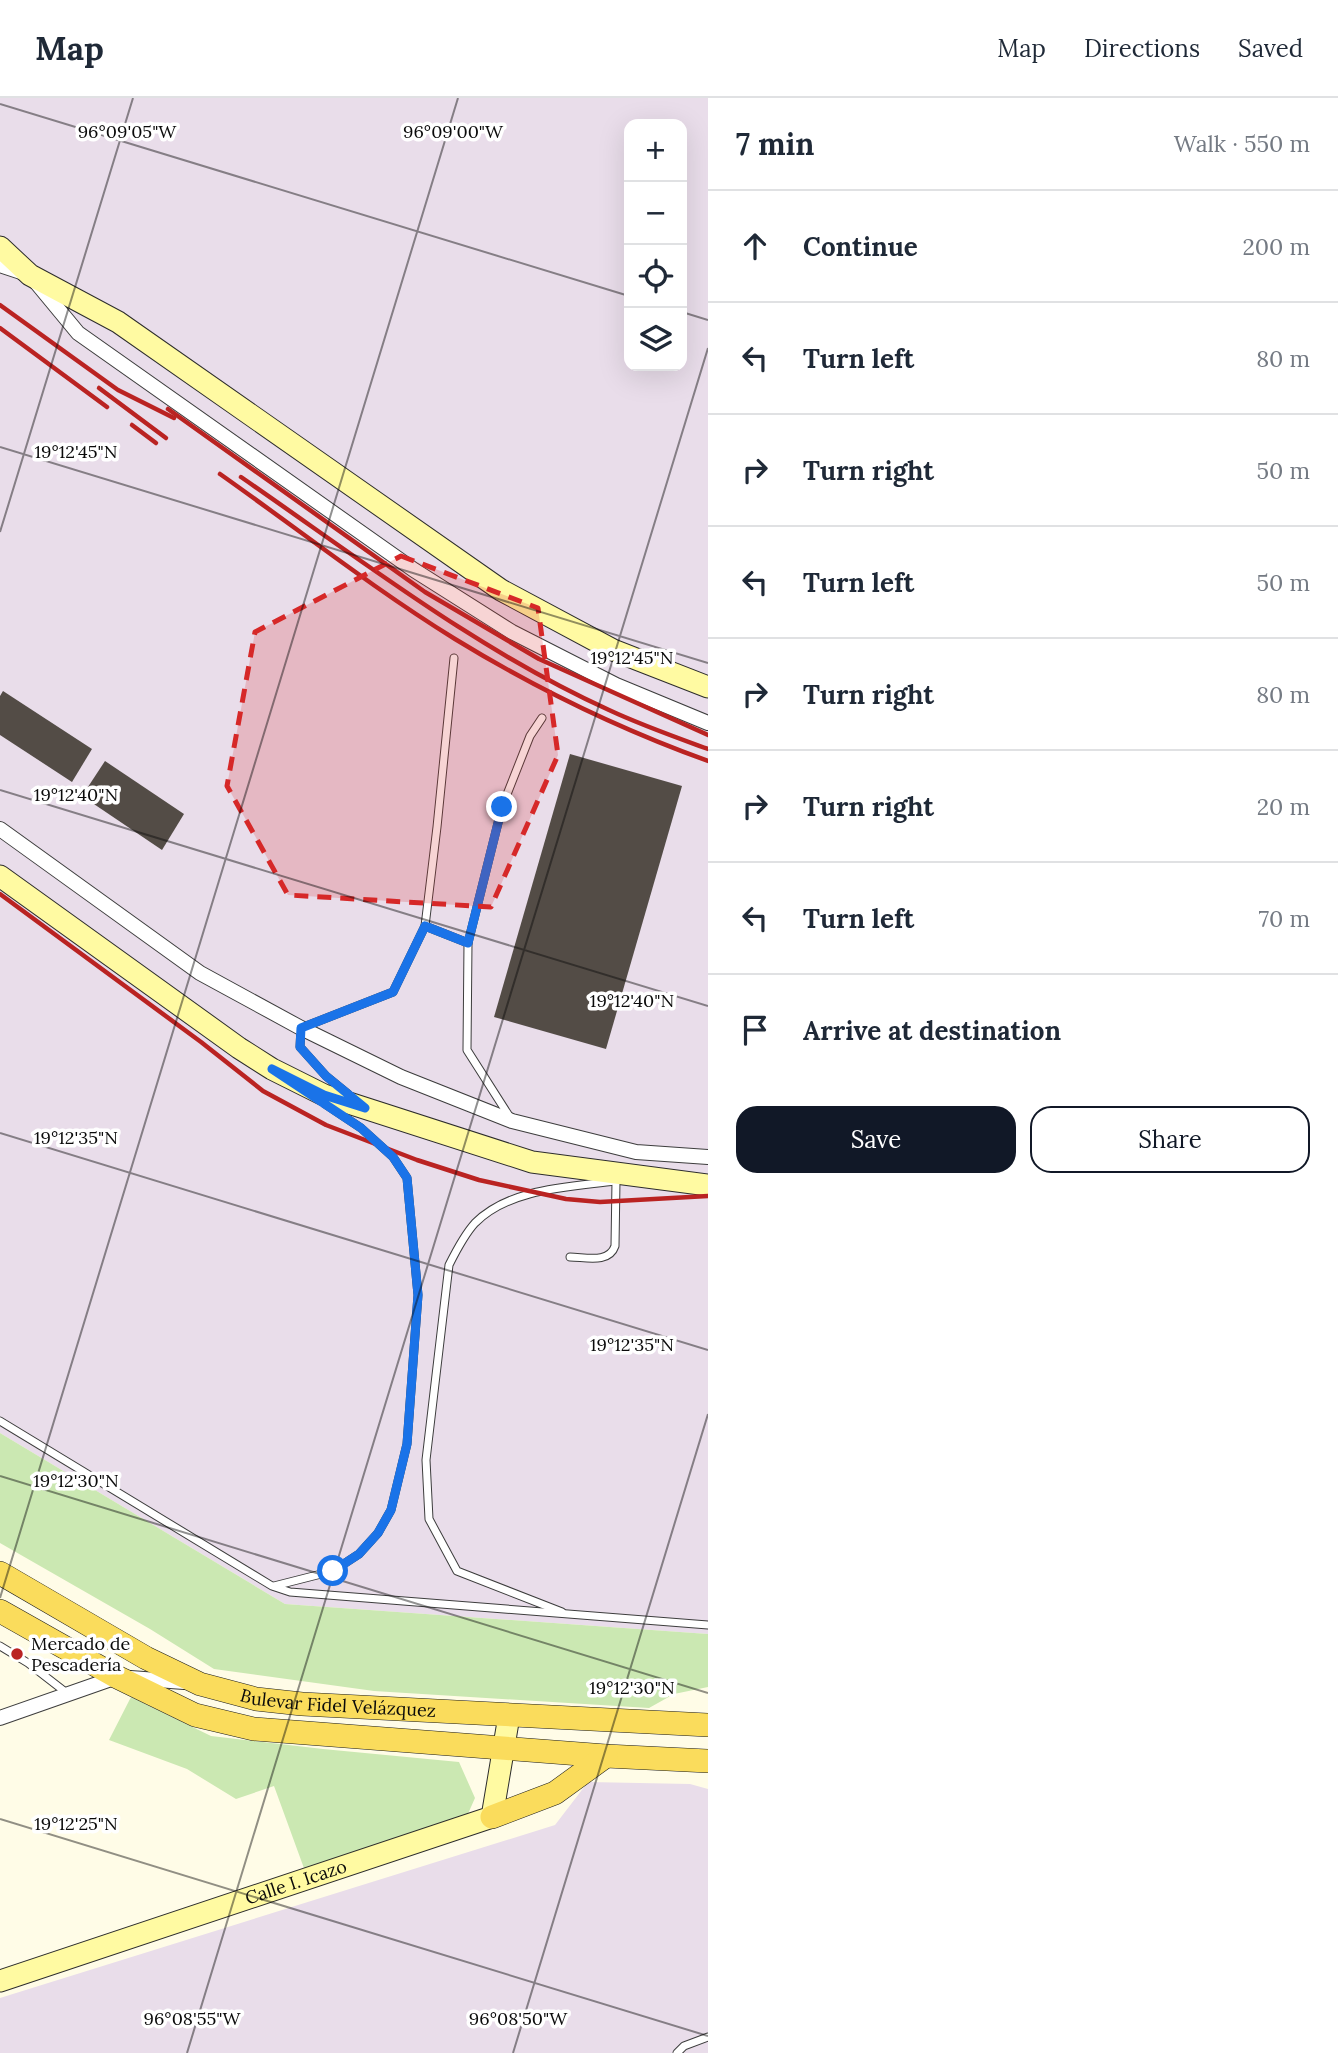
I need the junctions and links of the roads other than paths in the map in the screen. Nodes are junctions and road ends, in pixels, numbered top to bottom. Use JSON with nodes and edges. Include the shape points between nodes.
{"nodes":[{"id":1,"x":0,"y":247,"type":"edge"},
{"id":2,"x":0,"y":265,"type":"edge"},
{"id":3,"x":30,"y":275,"type":"junction"},
{"id":4,"x":454,"y":658,"type":"dead end"},
{"id":5,"x":708,"y":687,"type":"edge"},
{"id":6,"x":542,"y":718,"type":"dead end"},
{"id":7,"x":708,"y":723,"type":"edge"},
{"id":8,"x":0,"y":829,"type":"edge"},
{"id":9,"x":0,"y":876,"type":"edge"},
{"id":10,"x":425,"y":926,"type":"junction"},
{"id":11,"x":468,"y":943,"type":"junction"},
{"id":12,"x":301,"y":1028,"type":"junction"},
{"id":13,"x":272,"y":1069,"type":"junction"},
{"id":14,"x":365,"y":1108,"type":"junction"},
{"id":15,"x":512,"y":1121,"type":"junction"},
{"id":16,"x":708,"y":1157,"type":"edge"},
{"id":17,"x":646,"y":1177,"type":"junction"},
{"id":18,"x":616,"y":1181,"type":"junction"},
{"id":19,"x":708,"y":1185,"type":"edge"},
{"id":20,"x":570,"y":1257,"type":"dead end"},
{"id":21,"x":0,"y":1421,"type":"edge"},
{"id":22,"x":0,"y":1573,"type":"edge"},
{"id":23,"x":272,"y":1586,"type":"junction"},
{"id":24,"x":0,"y":1611,"type":"edge"},
{"id":25,"x":569,"y":1615,"type":"junction"},
{"id":26,"x":708,"y":1625,"type":"edge"},
{"id":27,"x":0,"y":1646,"type":"edge"},
{"id":28,"x":117,"y":1677,"type":"junction"},
{"id":29,"x":200,"y":1684,"type":"junction"},
{"id":30,"x":68,"y":1694,"type":"junction"},
{"id":31,"x":1,"y":1716,"type":"edge"},
{"id":32,"x":509,"y":1716,"type":"junction"},
{"id":33,"x":708,"y":1716,"type":"edge"},
{"id":34,"x":682,"y":1724,"type":"junction"},
{"id":35,"x":708,"y":1725,"type":"edge"},
{"id":36,"x":505,"y":1749,"type":"junction"},
{"id":37,"x":606,"y":1756,"type":"junction"},
{"id":38,"x":662,"y":1759,"type":"junction"},
{"id":39,"x":708,"y":1762,"type":"edge"},
{"id":40,"x":708,"y":1769,"type":"edge"},
{"id":41,"x":492,"y":1817,"type":"junction"},
{"id":42,"x":0,"y":1981,"type":"edge"},
{"id":43,"x":708,"y":2037,"type":"edge"},
{"id":44,"x":677,"y":2053,"type":"edge"}],
"edges":[{"from":1,"to":3,"type":"street"},
{"from":2,"to":3,"type":"street"},
{"from":3,"to":5,"type":"street","via":[[118,322],[501,590],[613,650]]},
{"from":3,"to":7,"type":"street","via":[[78,333],[414,570],[512,632],[616,685]]},
{"from":4,"to":10,"type":"lane"},
{"from":6,"to":11,"type":"lane","via":[[530,736],[502,807]]},
{"from":8,"to":12,"type":"street","via":[[200,973]]},
{"from":9,"to":13,"type":"street"},
{"from":10,"to":11,"type":"lane"},
{"from":10,"to":12,"type":"lane","via":[[393,992]]},
{"from":11,"to":15,"type":"lane","via":[[467,1051]]},
{"from":12,"to":14,"type":"lane","via":[[300,1047]]},
{"from":12,"to":15,"type":"street","via":[[401,1077]]},
{"from":13,"to":14,"type":"street","via":[[324,1095]]},
{"from":13,"to":23,"type":"lane","via":[[361,1128],[393,1157],[407,1178],[418,1295],[407,1444],[391,1510],[359,1554],[333,1571]]},
{"from":14,"to":17,"type":"street","via":[[532,1162]]},
{"from":15,"to":16,"type":"street","via":[[636,1152]]},
{"from":17,"to":18,"type":"lane"},
{"from":17,"to":19,"type":"street"},
{"from":18,"to":20,"type":"lane","via":[[613,1254],[607,1258]]},
{"from":18,"to":25,"type":"lane","via":[[514,1198],[475,1223],[460,1243],[449,1265],[426,1460],[429,1518],[457,1571]]},
{"from":21,"to":23,"type":"lane"},
{"from":22,"to":29,"type":"main road","name":"Bulevar Fidel Velázquez"},
{"from":23,"to":25,"type":"lane","via":[[290,1592]]},
{"from":24,"to":28,"type":"main road","name":"Bulevar Fidel Velázquez"},
{"from":25,"to":26,"type":"lane"},
{"from":27,"to":30,"type":"lane"},
{"from":28,"to":29,"type":"street"},
{"from":28,"to":30,"type":"street"},
{"from":28,"to":36,"type":"main road","name":"Bulevar Fidel Velázquez","via":[[195,1715],[254,1729]]},
{"from":29,"to":32,"type":"main road","name":"Bulevar Fidel Velázquez","via":[[256,1699],[302,1704]]},
{"from":30,"to":31,"type":"street"},
{"from":32,"to":34,"type":"main road","name":"Bulevar Fidel Velázquez"},
{"from":32,"to":36,"type":"street"},
{"from":33,"to":34,"type":"street"},
{"from":34,"to":35,"type":"main road","name":"Bulevar Fidel Velázquez"},
{"from":36,"to":37,"type":"main road","name":"Bulevar Fidel Velázquez"},
{"from":36,"to":41,"type":"street"},
{"from":37,"to":38,"type":"main road","name":"Bulevar Fidel Velázquez"},
{"from":37,"to":41,"type":"main road","via":[[555,1793]]},
{"from":38,"to":39,"type":"main road","name":"Bulevar Fidel Velázquez"},
{"from":38,"to":40,"type":"street"},
{"from":41,"to":42,"type":"street","name":"Calle I. Icazo"},
{"from":43,"to":44,"type":"lane"}]}
